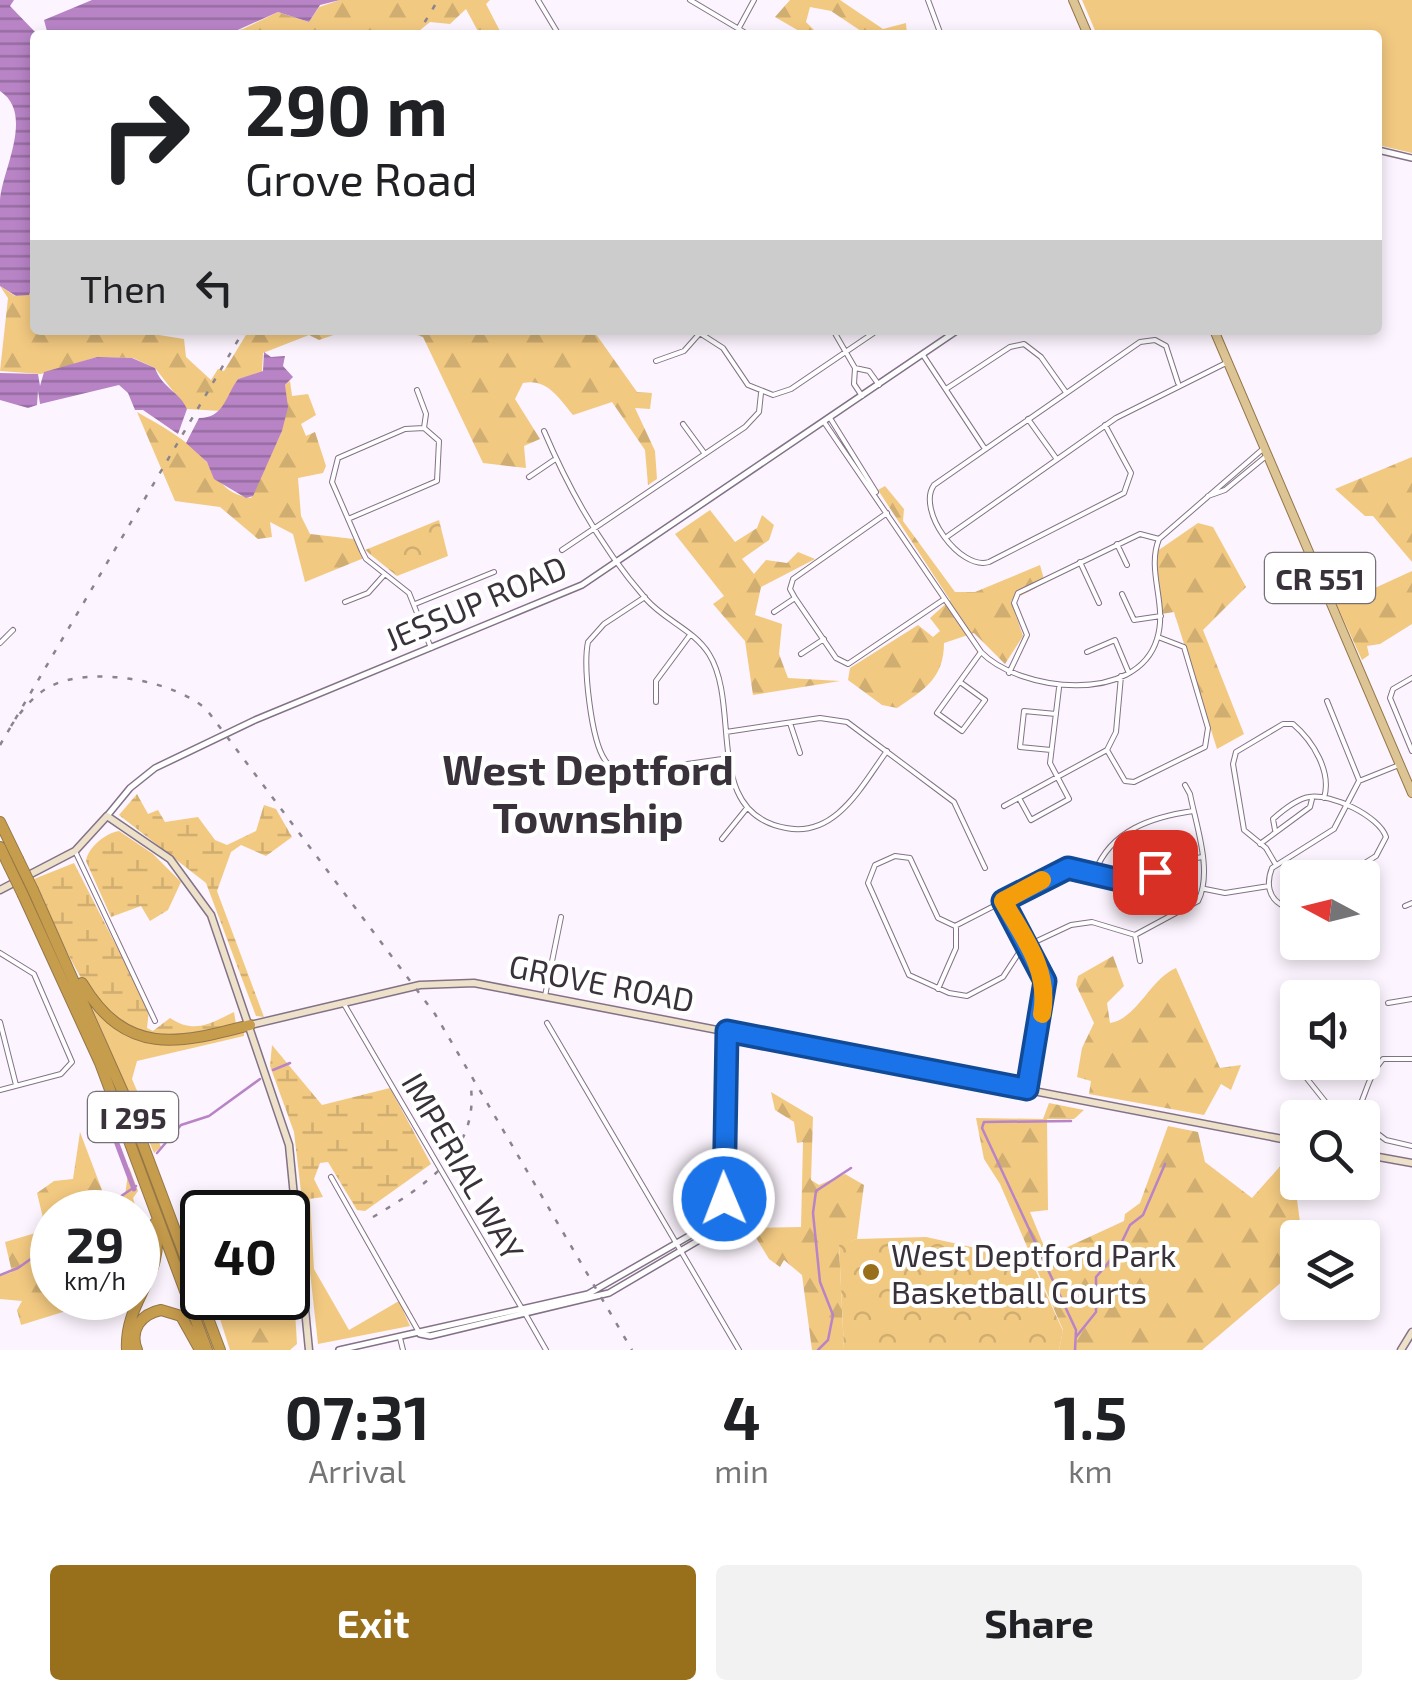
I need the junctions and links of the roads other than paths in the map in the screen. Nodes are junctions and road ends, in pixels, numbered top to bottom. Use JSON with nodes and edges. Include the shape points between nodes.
{"nodes":[{"id":1,"x":538,"y":0,"type":"edge"},
{"id":2,"x":690,"y":0,"type":"edge"},
{"id":3,"x":754,"y":0,"type":"edge"},
{"id":4,"x":928,"y":0,"type":"edge"},
{"id":5,"x":1073,"y":0,"type":"edge"},
{"id":6,"x":738,"y":29,"type":"joint"},
{"id":7,"x":555,"y":30,"type":"edge"},
{"id":8,"x":939,"y":30,"type":"edge"},
{"id":9,"x":1086,"y":30,"type":"edge"},
{"id":10,"x":1382,"y":151,"type":"edge"},
{"id":11,"x":1412,"y":158,"type":"edge"},
{"id":12,"x":695,"y":335,"type":"edge"},
{"id":13,"x":702,"y":335,"type":"edge"},
{"id":14,"x":836,"y":335,"type":"edge"},
{"id":15,"x":870,"y":335,"type":"edge"},
{"id":16,"x":951,"y":335,"type":"edge"},
{"id":17,"x":1216,"y":335,"type":"edge"},
{"id":18,"x":844,"y":352,"type":"junction"},
{"id":19,"x":923,"y":355,"type":"junction"},
{"id":20,"x":656,"y":361,"type":"dead end"},
{"id":21,"x":1228,"y":362,"type":"junction"},
{"id":22,"x":855,"y":368,"type":"junction"},
{"id":23,"x":1178,"y":383,"type":"junction"},
{"id":24,"x":879,"y":384,"type":"junction"},
{"id":25,"x":417,"y":390,"type":"dead end"},
{"id":26,"x":946,"y":390,"type":"junction"},
{"id":27,"x":1065,"y":392,"type":"junction"},
{"id":28,"x":761,"y":393,"type":"junction"},
{"id":29,"x":862,"y":396,"type":"junction"},
{"id":30,"x":1028,"y":419,"type":"junction"},
{"id":31,"x":827,"y":420,"type":"junction"},
{"id":32,"x":683,"y":424,"type":"dead end"},
{"id":33,"x":1105,"y":425,"type":"junction"},
{"id":34,"x":424,"y":428,"type":"junction"},
{"id":35,"x":544,"y":431,"type":"dead end"},
{"id":36,"x":985,"y":448,"type":"junction"},
{"id":37,"x":1266,"y":452,"type":"junction"},
{"id":38,"x":705,"y":454,"type":"junction"},
{"id":39,"x":1056,"y":458,"type":"junction"},
{"id":40,"x":555,"y":460,"type":"junction"},
{"id":41,"x":529,"y":477,"type":"dead end"},
{"id":42,"x":887,"y":513,"type":"junction"},
{"id":43,"x":348,"y":519,"type":"junction"},
{"id":44,"x":594,"y":529,"type":"junction"},
{"id":45,"x":948,"y":536,"type":"junction"},
{"id":46,"x":1159,"y":539,"type":"junction"},
{"id":47,"x":1117,"y":544,"type":"junction"},
{"id":48,"x":562,"y":550,"type":"dead end"},
{"id":49,"x":1080,"y":562,"type":"junction"},
{"id":50,"x":619,"y":563,"type":"junction"},
{"id":51,"x":1128,"y":566,"type":"dead end"},
{"id":52,"x":494,"y":572,"type":"dead end"},
{"id":53,"x":386,"y":574,"type":"junction"},
{"id":54,"x":1122,"y":594,"type":"dead end"},
{"id":55,"x":644,"y":597,"type":"junction"},
{"id":56,"x":795,"y":598,"type":"junction"},
{"id":57,"x":943,"y":600,"type":"junction"},
{"id":58,"x":345,"y":602,"type":"dead end"},
{"id":59,"x":415,"y":604,"type":"junction"},
{"id":60,"x":1099,"y":604,"type":"dead end"},
{"id":61,"x":774,"y":612,"type":"dead end"},
{"id":62,"x":1161,"y":616,"type":"junction"},
{"id":63,"x":13,"y":630,"type":"dead end"},
{"id":64,"x":690,"y":635,"type":"junction"},
{"id":65,"x":1158,"y":637,"type":"junction"},
{"id":66,"x":824,"y":639,"type":"junction"},
{"id":67,"x":0,"y":643,"type":"edge"},
{"id":68,"x":431,"y":648,"type":"junction"},
{"id":69,"x":981,"y":652,"type":"junction"},
{"id":70,"x":1088,"y":652,"type":"dead end"},
{"id":71,"x":801,"y":654,"type":"dead end"},
{"id":72,"x":1128,"y":670,"type":"junction"},
{"id":73,"x":1010,"y":673,"type":"junction"},
{"id":74,"x":1121,"y":676,"type":"junction"},
{"id":75,"x":1412,"y":678,"type":"edge"},
{"id":76,"x":960,"y":682,"type":"junction"},
{"id":77,"x":1059,"y":686,"type":"junction"},
{"id":78,"x":1390,"y":698,"type":"junction"},
{"id":79,"x":1327,"y":701,"type":"dead end"},
{"id":80,"x":656,"y":702,"type":"dead end"},
{"id":81,"x":1375,"y":705,"type":"junction"},
{"id":82,"x":1056,"y":714,"type":"junction"},
{"id":83,"x":790,"y":723,"type":"junction"},
{"id":84,"x":726,"y":732,"type":"junction"},
{"id":85,"x":1051,"y":750,"type":"junction"},
{"id":86,"x":1107,"y":750,"type":"junction"},
{"id":87,"x":887,"y":751,"type":"junction"},
{"id":88,"x":1412,"y":751,"type":"edge"},
{"id":89,"x":800,"y":753,"type":"dead end"},
{"id":90,"x":729,"y":758,"type":"junction"},
{"id":91,"x":1400,"y":765,"type":"junction"},
{"id":92,"x":1057,"y":778,"type":"junction"},
{"id":93,"x":1360,"y":781,"type":"junction"},
{"id":94,"x":1185,"y":785,"type":"dead end"},
{"id":95,"x":1412,"y":794,"type":"edge"},
{"id":96,"x":1312,"y":797,"type":"junction"},
{"id":97,"x":1019,"y":798,"type":"junction"},
{"id":98,"x":1324,"y":798,"type":"junction"},
{"id":99,"x":1004,"y":806,"type":"dead end"},
{"id":100,"x":1346,"y":807,"type":"junction"},
{"id":101,"x":747,"y":808,"type":"junction"},
{"id":102,"x":1193,"y":811,"type":"junction"},
{"id":103,"x":107,"y":816,"type":"junction"},
{"id":104,"x":0,"y":822,"type":"edge"},
{"id":105,"x":1276,"y":830,"type":"junction"},
{"id":106,"x":722,"y":839,"type":"dead end"},
{"id":107,"x":1260,"y":844,"type":"junction"},
{"id":108,"x":0,"y":847,"type":"edge"},
{"id":109,"x":74,"y":852,"type":"junction"},
{"id":110,"x":1202,"y":858,"type":"junction"},
{"id":111,"x":1370,"y":860,"type":"edge"},
{"id":112,"x":13,"y":862,"type":"junction"},
{"id":113,"x":1276,"y":865,"type":"junction"},
{"id":114,"x":984,"y":868,"type":"dead end"},
{"id":115,"x":1095,"y":872,"type":"junction"},
{"id":116,"x":1269,"y":886,"type":"junction"},
{"id":117,"x":1204,"y":889,"type":"junction"},
{"id":118,"x":0,"y":890,"type":"edge"},
{"id":119,"x":28,"y":893,"type":"junction"},
{"id":120,"x":1003,"y":901,"type":"junction"},
{"id":121,"x":1412,"y":903,"type":"edge"},
{"id":122,"x":1280,"y":904,"type":"edge"},
{"id":123,"x":1405,"y":906,"type":"dead end"},
{"id":124,"x":561,"y":917,"type":"dead end"},
{"id":125,"x":50,"y":926,"type":"junction"},
{"id":126,"x":955,"y":926,"type":"junction"},
{"id":127,"x":1135,"y":934,"type":"junction"},
{"id":128,"x":1027,"y":945,"type":"junction"},
{"id":129,"x":0,"y":955,"type":"edge"},
{"id":130,"x":1140,"y":961,"type":"dead end"},
{"id":131,"x":938,"y":989,"type":"junction"},
{"id":132,"x":546,"y":996,"type":"junction"},
{"id":133,"x":1412,"y":999,"type":"edge"},
{"id":134,"x":1388,"y":1003,"type":"dead end"},
{"id":135,"x":344,"y":1004,"type":"junction"},
{"id":136,"x":0,"y":1022,"type":"edge"},
{"id":137,"x":155,"y":1022,"type":"dead end"},
{"id":138,"x":548,"y":1023,"type":"dead end"},
{"id":139,"x":250,"y":1025,"type":"junction"},
{"id":140,"x":724,"y":1031,"type":"junction"},
{"id":141,"x":1412,"y":1059,"type":"edge"},
{"id":142,"x":1380,"y":1062,"type":"edge"},
{"id":143,"x":1308,"y":1080,"type":"edge"},
{"id":144,"x":16,"y":1086,"type":"junction"},
{"id":145,"x":1027,"y":1089,"type":"junction"},
{"id":146,"x":0,"y":1090,"type":"edge"},
{"id":147,"x":109,"y":1090,"type":"junction"},
{"id":148,"x":1324,"y":1100,"type":"edge"},
{"id":149,"x":1380,"y":1136,"type":"edge"},
{"id":150,"x":1280,"y":1138,"type":"edge"},
{"id":151,"x":1412,"y":1146,"type":"edge"},
{"id":152,"x":1380,"y":1157,"type":"edge"},
{"id":153,"x":1412,"y":1163,"type":"edge"},
{"id":154,"x":153,"y":1169,"type":"junction"},
{"id":155,"x":332,"y":1177,"type":"dead end"},
{"id":156,"x":180,"y":1230,"type":"edge"},
{"id":157,"x":680,"y":1248,"type":"junction"},
{"id":158,"x":521,"y":1308,"type":"junction"},
{"id":159,"x":526,"y":1315,"type":"junction"},
{"id":160,"x":213,"y":1320,"type":"edge"},
{"id":161,"x":1412,"y":1332,"type":"edge"},
{"id":162,"x":420,"y":1334,"type":"junction"},
{"id":163,"x":400,"y":1338,"type":"junction"},
{"id":164,"x":127,"y":1350,"type":"edge"},
{"id":165,"x":136,"y":1350,"type":"edge"},
{"id":166,"x":203,"y":1350,"type":"edge"},
{"id":167,"x":222,"y":1350,"type":"edge"},
{"id":168,"x":308,"y":1350,"type":"edge"},
{"id":169,"x":338,"y":1350,"type":"edge"},
{"id":170,"x":403,"y":1350,"type":"edge"},
{"id":171,"x":546,"y":1350,"type":"edge"},
{"id":172,"x":740,"y":1350,"type":"edge"},
{"id":173,"x":1401,"y":1350,"type":"edge"}],
"edges":[{"from":1,"to":7,"type":"street"},
{"from":2,"to":6,"type":"street"},
{"from":3,"to":6,"type":"street"},
{"from":4,"to":8,"type":"street"},
{"from":5,"to":9,"type":"main road"},
{"from":10,"to":11,"type":"street"},
{"from":12,"to":20,"type":"street","via":[[684,351]]},
{"from":13,"to":28,"type":"street","via":[[723,348]]},
{"from":14,"to":18,"type":"street"},
{"from":15,"to":18,"type":"street"},
{"from":16,"to":19,"type":"street","name":"JESSUP ROAD"},
{"from":17,"to":21,"type":"main road","number":"CR 551"},
{"from":18,"to":22,"type":"street"},
{"from":18,"to":28,"type":"street","via":[[784,393]]},
{"from":19,"to":24,"type":"street","name":"JESSUP ROAD"},
{"from":19,"to":26,"type":"street"},
{"from":21,"to":23,"type":"street"},
{"from":21,"to":37,"type":"main road","number":"CR 551"},
{"from":22,"to":24,"type":"street"},
{"from":22,"to":29,"type":"street"},
{"from":23,"to":27,"type":"street","via":[[1166,346],[1148,340]]},
{"from":23,"to":33,"type":"street"},
{"from":24,"to":29,"type":"street","name":"JESSUP ROAD"},
{"from":25,"to":34,"type":"street"},
{"from":26,"to":27,"type":"street","via":[[1024,344],[1042,357]]},
{"from":26,"to":36,"type":"street"},
{"from":27,"to":30,"type":"street"},
{"from":28,"to":38,"type":"street","via":[[760,412]]},
{"from":29,"to":31,"type":"street","name":"JESSUP ROAD"},
{"from":30,"to":36,"type":"street"},
{"from":30,"to":39,"type":"street"},
{"from":31,"to":42,"type":"street"},
{"from":31,"to":50,"type":"street","name":"JESSUP ROAD"},
{"from":32,"to":38,"type":"street"},
{"from":33,"to":39,"type":"street"},
{"from":33,"to":45,"type":"street","via":[[1130,473],[1124,494],[983,564],[963,558]]},
{"from":34,"to":43,"type":"street","via":[[438,442],[437,481]]},
{"from":34,"to":43,"type":"street","via":[[405,429],[338,458],[332,482]]},
{"from":35,"to":40,"type":"street"},
{"from":36,"to":45,"type":"street","via":[[930,491],[930,512]]},
{"from":37,"to":46,"type":"street"},
{"from":37,"to":81,"type":"main road","number":"CR 551"},
{"from":38,"to":44,"type":"street"},
{"from":39,"to":45,"type":"street"},
{"from":40,"to":41,"type":"street"},
{"from":40,"to":44,"type":"street"},
{"from":42,"to":56,"type":"street","via":[[793,579]]},
{"from":42,"to":57,"type":"street"},
{"from":43,"to":53,"type":"street","via":[[366,559]]},
{"from":44,"to":48,"type":"street"},
{"from":44,"to":50,"type":"street"},
{"from":46,"to":47,"type":"street","via":[[1145,533]]},
{"from":46,"to":62,"type":"street","via":[[1154,558]]},
{"from":47,"to":49,"type":"street"},
{"from":47,"to":51,"type":"street"},
{"from":49,"to":60,"type":"street"},
{"from":49,"to":73,"type":"street","via":[[1014,600],[1027,635]]},
{"from":50,"to":55,"type":"street"},
{"from":50,"to":68,"type":"street","name":"JESSUP ROAD"},
{"from":52,"to":59,"type":"street"},
{"from":53,"to":58,"type":"street","via":[[368,593]]},
{"from":53,"to":59,"type":"street"},
{"from":54,"to":62,"type":"street","via":[[1134,620]]},
{"from":55,"to":64,"type":"street"},
{"from":55,"to":90,"type":"street","via":[[588,642],[586,671],[602,756],[610,767],[630,773]]},
{"from":56,"to":61,"type":"street"},
{"from":56,"to":66,"type":"street"},
{"from":57,"to":66,"type":"street","via":[[851,664],[839,661]]},
{"from":57,"to":69,"type":"street"},
{"from":59,"to":68,"type":"street"},
{"from":62,"to":65,"type":"street"},
{"from":63,"to":67,"type":"street"},
{"from":64,"to":80,"type":"street","via":[[656,681]]},
{"from":64,"to":84,"type":"street","via":[[716,670]]},
{"from":65,"to":72,"type":"street","via":[[1150,654]]},
{"from":65,"to":86,"type":"street","via":[[1184,648],[1207,742],[1130,784]]},
{"from":66,"to":71,"type":"street"},
{"from":68,"to":103,"type":"street","name":"JESSUP ROAD","via":[[155,768]]},
{"from":69,"to":73,"type":"street"},
{"from":69,"to":76,"type":"street"},
{"from":70,"to":72,"type":"street","via":[[1114,640]]},
{"from":72,"to":74,"type":"street"},
{"from":73,"to":77,"type":"street"},
{"from":74,"to":77,"type":"street"},
{"from":74,"to":86,"type":"street","via":[[1116,732]]},
{"from":75,"to":78,"type":"street"},
{"from":76,"to":76,"type":"street","via":[[938,713],[962,731],[985,700]]},
{"from":77,"to":82,"type":"street"},
{"from":78,"to":81,"type":"street"},
{"from":78,"to":88,"type":"street"},
{"from":79,"to":93,"type":"street"},
{"from":81,"to":91,"type":"main road","number":"CR 551"},
{"from":82,"to":85,"type":"street"},
{"from":82,"to":85,"type":"street","via":[[1024,711],[1020,747]]},
{"from":83,"to":84,"type":"street"},
{"from":83,"to":87,"type":"street","via":[[836,719]]},
{"from":83,"to":89,"type":"street"},
{"from":84,"to":90,"type":"street"},
{"from":85,"to":92,"type":"street"},
{"from":86,"to":92,"type":"street"},
{"from":87,"to":101,"type":"street","via":[[827,822],[787,829]]},
{"from":87,"to":114,"type":"street","via":[[960,808]]},
{"from":90,"to":101,"type":"street"},
{"from":91,"to":93,"type":"street"},
{"from":91,"to":95,"type":"main road","number":"CR 551"},
{"from":92,"to":97,"type":"street"},
{"from":92,"to":97,"type":"street","via":[[1069,799],[1031,820]]},
{"from":93,"to":100,"type":"street"},
{"from":94,"to":102,"type":"street"},
{"from":96,"to":98,"type":"street"},
{"from":96,"to":105,"type":"street","via":[[1310,807]]},
{"from":96,"to":105,"type":"street","via":[[1273,819]]},
{"from":97,"to":99,"type":"street"},
{"from":98,"to":100,"type":"street"},
{"from":98,"to":107,"type":"street","via":[[1326,778],[1312,744],[1293,724],[1239,749],[1233,764],[1244,830]]},
{"from":100,"to":111,"type":"street","via":[[1375,820],[1386,837]]},
{"from":100,"to":113,"type":"street","via":[[1334,829]]},
{"from":101,"to":106,"type":"street"},
{"from":102,"to":110,"type":"street"},
{"from":102,"to":115,"type":"street","via":[[1160,816],[1116,838]]},
{"from":103,"to":109,"type":"main road","name":"JESSUP ROAD"},
{"from":103,"to":139,"type":"main road","via":[[170,859],[200,896]]},
{"from":104,"to":112,"type":"highway","number":"I 295"},
{"from":105,"to":107,"type":"street"},
{"from":107,"to":113,"type":"street"},
{"from":108,"to":112,"type":"highway","number":"I 295"},
{"from":109,"to":118,"type":"main road","name":"JESSUP ROAD"},
{"from":109,"to":137,"type":"street"},
{"from":110,"to":115,"type":"street","via":[[1171,862],[1132,883]]},
{"from":110,"to":117,"type":"street"},
{"from":112,"to":119,"type":"highway","number":"I 295","bridge":true},
{"from":113,"to":116,"type":"street"},
{"from":115,"to":120,"type":"street","via":[[1058,870]]},
{"from":116,"to":117,"type":"street"},
{"from":116,"to":122,"type":"street"},
{"from":117,"to":127,"type":"street","via":[[1189,908]]},
{"from":119,"to":125,"type":"highway","number":"I 295"},
{"from":119,"to":147,"type":"highway","number":"I 295"},
{"from":120,"to":126,"type":"street"},
{"from":120,"to":128,"type":"street"},
{"from":121,"to":123,"type":"street"},
{"from":124,"to":132,"type":"street"},
{"from":125,"to":139,"type":"highway","via":[[96,1006],[134,1034],[186,1040]]},
{"from":125,"to":154,"type":"highway","number":"I 295"},
{"from":126,"to":131,"type":"street","via":[[956,948]]},
{"from":126,"to":131,"type":"street","via":[[938,918],[910,858],[875,865],[868,883],[909,974]]},
{"from":127,"to":128,"type":"street","via":[[1087,921]]},
{"from":127,"to":130,"type":"street"},
{"from":128,"to":131,"type":"street","via":[[1003,976],[974,994]]},
{"from":128,"to":145,"type":"street","via":[[1046,990]]},
{"from":129,"to":144,"type":"street","via":[[34,974],[72,1057],[61,1074]]},
{"from":132,"to":135,"type":"main road","name":"GROVE ROAD","via":[[452,982]]},
{"from":132,"to":140,"type":"main road","name":"GROVE ROAD"},
{"from":133,"to":134,"type":"street"},
{"from":135,"to":139,"type":"main road","name":"GROVE ROAD"},
{"from":135,"to":158,"type":"street","name":"IMPERIAL WAY"},
{"from":136,"to":144,"type":"street"},
{"from":138,"to":157,"type":"street"},
{"from":139,"to":168,"type":"main road","via":[[292,1163]]},
{"from":140,"to":145,"type":"main road","name":"GROVE ROAD"},
{"from":140,"to":157,"type":"street","via":[[715,1208]]},
{"from":141,"to":142,"type":"street"},
{"from":143,"to":148,"type":"street"},
{"from":144,"to":146,"type":"street"},
{"from":145,"to":150,"type":"main road","name":"GROVE ROAD"},
{"from":147,"to":164,"type":"highway","via":[[158,1246],[153,1274],[129,1319]]},
{"from":147,"to":166,"type":"highway","number":"I 295"},
{"from":149,"to":151,"type":"street"},
{"from":152,"to":153,"type":"main road"},
{"from":154,"to":156,"type":"highway"},
{"from":154,"to":167,"type":"highway","number":"I 295"},
{"from":155,"to":162,"type":"street"},
{"from":157,"to":158,"type":"street","via":[[597,1290]]},
{"from":157,"to":159,"type":"street","via":[[609,1293]]},
{"from":157,"to":172,"type":"street"},
{"from":158,"to":159,"type":"street","name":"IMPERIAL WAY"},
{"from":158,"to":162,"type":"street"},
{"from":159,"to":162,"type":"street"},
{"from":159,"to":171,"type":"street","name":"IMPERIAL WAY"},
{"from":160,"to":167,"type":"highway"},
{"from":161,"to":173,"type":"main road"},
{"from":162,"to":163,"type":"street"},
{"from":163,"to":169,"type":"street"},
{"from":163,"to":170,"type":"street"},
{"from":165,"to":166,"type":"highway","via":[[138,1323],[161,1310],[180,1316]]}]}
